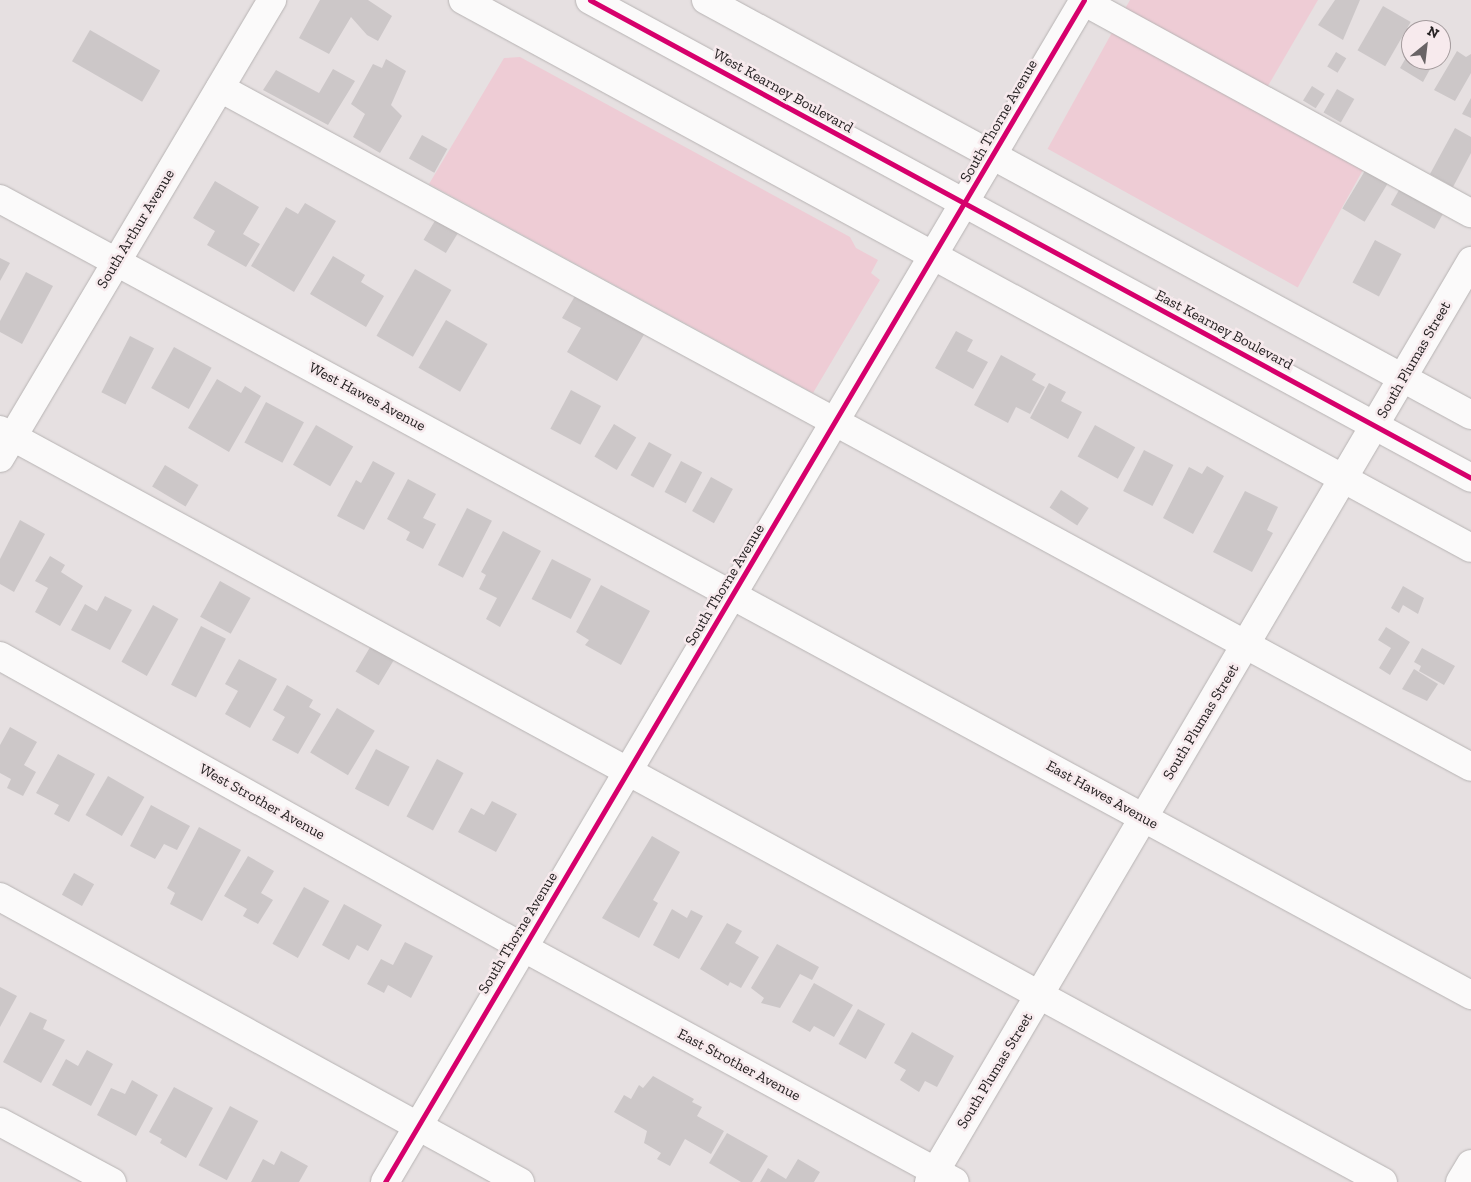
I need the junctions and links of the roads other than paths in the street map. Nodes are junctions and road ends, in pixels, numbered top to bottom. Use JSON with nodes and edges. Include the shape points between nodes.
{"nodes":[{"id":1,"x":272,"y":0,"type":"edge"},
{"id":2,"x":464,"y":0,"type":"edge"},
{"id":3,"x":590,"y":0,"type":"edge"},
{"id":4,"x":706,"y":0,"type":"edge"},
{"id":5,"x":1083,"y":0,"type":"edge"},
{"id":6,"x":220,"y":88,"type":"junction"},
{"id":7,"x":994,"y":156,"type":"junction"},
{"id":8,"x":0,"y":199,"type":"edge"},
{"id":9,"x":965,"y":204,"type":"junction"},
{"id":10,"x":1471,"y":213,"type":"edge"},
{"id":11,"x":934,"y":256,"type":"junction"},
{"id":12,"x":1471,"y":261,"type":"edge"},
{"id":13,"x":116,"y":262,"type":"junction"},
{"id":14,"x":1403,"y":378,"type":"junction"},
{"id":15,"x":1471,"y":415,"type":"edge"},
{"id":16,"x":836,"y":423,"type":"junction"},
{"id":17,"x":1375,"y":426,"type":"junction"},
{"id":18,"x":4,"y":442,"type":"edge"},
{"id":19,"x":1471,"y":478,"type":"edge"},
{"id":20,"x":1344,"y":479,"type":"junction"},
{"id":21,"x":1471,"y":548,"type":"edge"},
{"id":22,"x":734,"y":595,"type":"junction"},
{"id":23,"x":1247,"y":643,"type":"junction"},
{"id":24,"x":0,"y":656,"type":"edge"},
{"id":25,"x":1471,"y":766,"type":"edge"},
{"id":26,"x":628,"y":772,"type":"junction"},
{"id":27,"x":1144,"y":818,"type":"junction"},
{"id":28,"x":0,"y":897,"type":"edge"},
{"id":29,"x":524,"y":948,"type":"junction"},
{"id":30,"x":1039,"y":996,"type":"junction"},
{"id":31,"x":1471,"y":996,"type":"edge"},
{"id":32,"x":0,"y":1122,"type":"edge"},
{"id":33,"x":417,"y":1128,"type":"junction"},
{"id":34,"x":1471,"y":1164,"type":"edge"},
{"id":35,"x":940,"y":1178,"type":"edge"},
{"id":36,"x":112,"y":1182,"type":"edge"},
{"id":37,"x":385,"y":1182,"type":"edge"},
{"id":38,"x":520,"y":1182,"type":"edge"},
{"id":39,"x":1383,"y":1182,"type":"edge"},
{"id":40,"x":1460,"y":1182,"type":"edge"}],
"edges":[{"from":1,"to":6,"type":"street","name":"South Arthur Avenue"},
{"from":2,"to":11,"type":"street"},
{"from":3,"to":9,"type":"street","name":"West Kearney Boulevard"},
{"from":4,"to":7,"type":"street"},
{"from":5,"to":7,"type":"street","name":"South Thorne Avenue"},
{"from":5,"to":10,"type":"street"},
{"from":6,"to":13,"type":"street","name":"South Arthur Avenue"},
{"from":6,"to":16,"type":"street"},
{"from":7,"to":9,"type":"street","name":"South Thorne Avenue"},
{"from":7,"to":14,"type":"street"},
{"from":8,"to":13,"type":"street","name":"West Hawes Avenue"},
{"from":9,"to":11,"type":"street","name":"South Thorne Avenue"},
{"from":9,"to":17,"type":"street","name":"East Kearney Boulevard"},
{"from":11,"to":16,"type":"street","name":"South Thorne Avenue"},
{"from":11,"to":20,"type":"street"},
{"from":12,"to":14,"type":"street","name":"South Plumas Street"},
{"from":13,"to":18,"type":"street","name":"South Arthur Avenue"},
{"from":13,"to":22,"type":"street","name":"West Hawes Avenue"},
{"from":14,"to":15,"type":"street"},
{"from":14,"to":17,"type":"street","name":"South Plumas Street"},
{"from":16,"to":22,"type":"street","name":"South Thorne Avenue"},
{"from":16,"to":23,"type":"street"},
{"from":17,"to":19,"type":"street","name":"East Kearney Boulevard"},
{"from":17,"to":20,"type":"street","name":"South Plumas Street"},
{"from":18,"to":26,"type":"street"},
{"from":20,"to":21,"type":"street"},
{"from":20,"to":23,"type":"street","name":"South Plumas Street"},
{"from":22,"to":26,"type":"street","name":"South Thorne Avenue"},
{"from":22,"to":27,"type":"street","name":"East Hawes Avenue"},
{"from":23,"to":25,"type":"street"},
{"from":23,"to":27,"type":"street","name":"South Plumas Street"},
{"from":24,"to":29,"type":"street","name":"West Strother Avenue"},
{"from":26,"to":29,"type":"street","name":"South Thorne Avenue"},
{"from":26,"to":30,"type":"street"},
{"from":27,"to":30,"type":"street","name":"South Plumas Street"},
{"from":27,"to":31,"type":"street","name":"East Hawes Avenue"},
{"from":28,"to":33,"type":"street"},
{"from":29,"to":33,"type":"street","name":"South Thorne Avenue"},
{"from":29,"to":35,"type":"street","name":"East Strother Avenue"},
{"from":30,"to":35,"type":"street","name":"South Plumas Street"},
{"from":30,"to":39,"type":"street"},
{"from":32,"to":36,"type":"street"},
{"from":33,"to":37,"type":"street","name":"South Thorne Avenue"},
{"from":33,"to":38,"type":"street"},
{"from":34,"to":40,"type":"street"}]}
